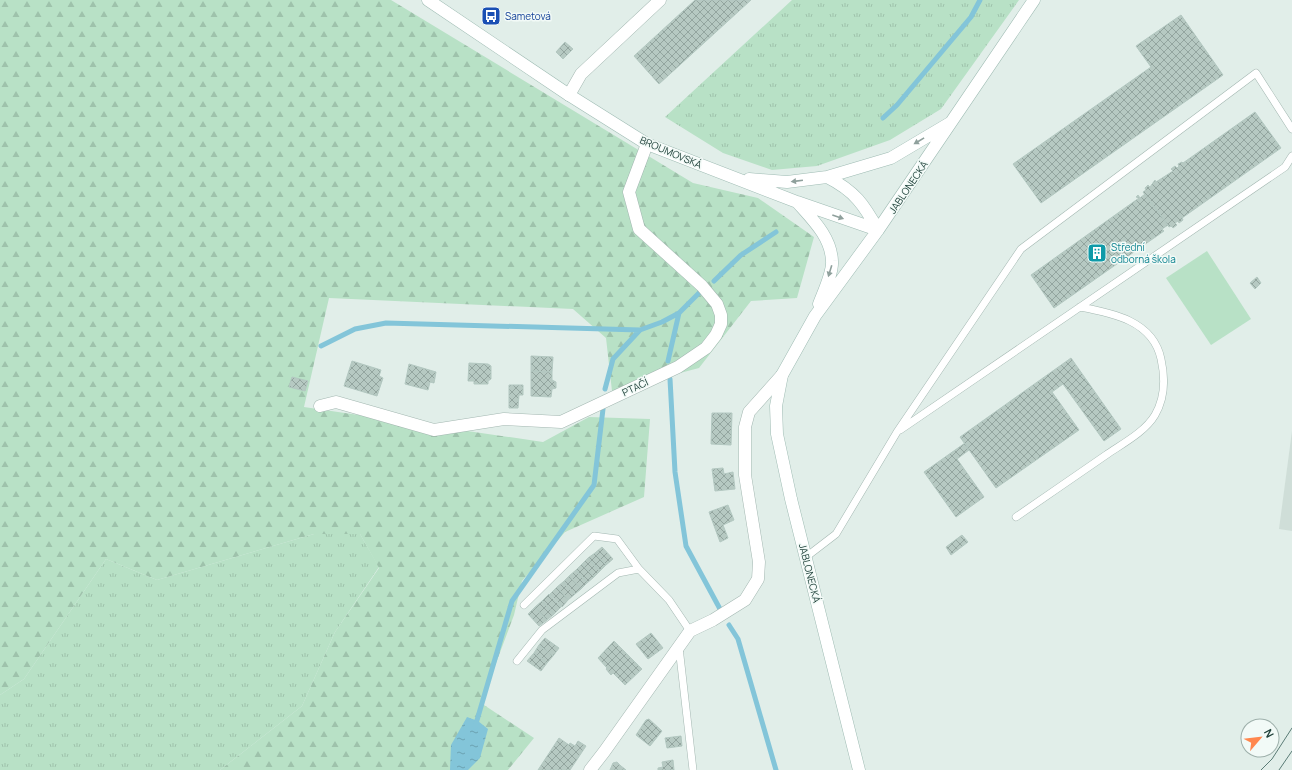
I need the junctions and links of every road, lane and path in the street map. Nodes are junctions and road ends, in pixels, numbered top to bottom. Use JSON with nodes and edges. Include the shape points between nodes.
{"nodes":[{"id":1,"x":428,"y":0,"type":"edge"},
{"id":2,"x":660,"y":0,"type":"edge"},
{"id":3,"x":1034,"y":0,"type":"edge"},
{"id":4,"x":569,"y":95,"type":"junction"},
{"id":5,"x":953,"y":121,"type":"junction"},
{"id":6,"x":1292,"y":129,"type":"edge"},
{"id":7,"x":647,"y":144,"type":"junction"},
{"id":8,"x":1292,"y":156,"type":"edge"},
{"id":9,"x":828,"y":177,"type":"junction"},
{"id":10,"x":736,"y":178,"type":"junction"},
{"id":11,"x":797,"y":202,"type":"junction"},
{"id":12,"x":878,"y":230,"type":"junction"},
{"id":13,"x":1080,"y":307,"type":"junction"},
{"id":14,"x":815,"y":316,"type":"junction"},
{"id":15,"x":782,"y":374,"type":"junction"},
{"id":16,"x":320,"y":406,"type":"dead end"},
{"id":17,"x":897,"y":432,"type":"junction"},
{"id":18,"x":1016,"y":517,"type":"dead end"},
{"id":19,"x":806,"y":558,"type":"junction"},
{"id":20,"x":639,"y":569,"type":"junction"},
{"id":21,"x":524,"y":605,"type":"dead end"},
{"id":22,"x":690,"y":631,"type":"junction"},
{"id":23,"x":679,"y":647,"type":"junction"},
{"id":24,"x":517,"y":661,"type":"dead end"},
{"id":25,"x":590,"y":770,"type":"edge"},
{"id":26,"x":693,"y":770,"type":"edge"},
{"id":27,"x":859,"y":770,"type":"edge"}],
"edges":[{"from":1,"to":4,"type":"street","name":"BROUMOVSKÁ"},
{"from":2,"to":4,"type":"street","via":[[581,74]]},
{"from":3,"to":5,"type":"street","name":"JABLONECKÁ"},
{"from":4,"to":7,"type":"street","name":"BROUMOVSKÁ"},
{"from":5,"to":9,"type":"street","name":"BROUMOVSKÁ","one_way":true,"via":[[891,158]]},
{"from":5,"to":12,"type":"street","name":"JABLONECKÁ"},
{"from":6,"to":17,"type":"lane","via":[[1256,73],[1021,249]]},
{"from":7,"to":10,"type":"street","name":"BROUMOVSKÁ"},
{"from":7,"to":16,"type":"street","name":"PTAČÍ","via":[[629,192],[639,229],[702,286],[717,304],[721,324],[706,348],[678,367],[561,422],[504,419],[434,430],[336,402]]},
{"from":8,"to":13,"type":"lane","via":[[1285,168]]},
{"from":9,"to":10,"type":"street","name":"BROUMOVSKÁ","one_way":true,"via":[[787,182]]},
{"from":9,"to":12,"type":"street","via":[[856,195]]},
{"from":10,"to":11,"type":"street","name":"BROUMOVSKÁ"},
{"from":11,"to":12,"type":"street","name":"BROUMOVSKÁ","one_way":true},
{"from":11,"to":14,"type":"street","name":"BROUMOVSKÁ","one_way":true,"via":[[822,229],[830,247],[832,263]]},
{"from":12,"to":14,"type":"street","name":"JABLONECKÁ"},
{"from":13,"to":17,"type":"lane"},
{"from":13,"to":18,"type":"lane","via":[[1108,312],[1127,319],[1148,333],[1160,356],[1163,370],[1160,404],[1155,416],[1136,434]]},
{"from":14,"to":15,"type":"street","name":"JABLONECKÁ"},
{"from":15,"to":19,"type":"street","name":"JABLONECKÁ","via":[[776,406],[777,434]]},
{"from":15,"to":22,"type":"street","name":"JABLONECKÁ","via":[[749,412],[745,428],[745,475],[758,562],[758,579],[745,600]]},
{"from":17,"to":19,"type":"lane","via":[[836,534]]},
{"from":19,"to":27,"type":"street","name":"JABLONECKÁ"},
{"from":20,"to":21,"type":"lane","via":[[617,539],[594,536]]},
{"from":20,"to":22,"type":"lane","via":[[669,600]]},
{"from":20,"to":24,"type":"lane","via":[[618,573],[542,630]]},
{"from":22,"to":23,"type":"street","name":"JABLONECKÁ"},
{"from":23,"to":25,"type":"street","name":"JABLONECKÁ"},
{"from":23,"to":26,"type":"lane"}]}
